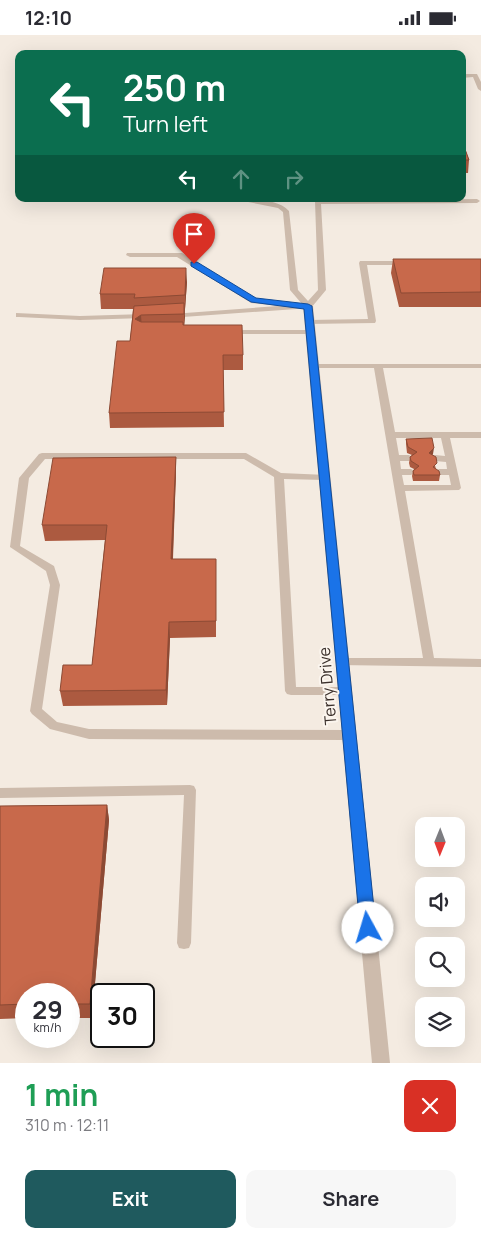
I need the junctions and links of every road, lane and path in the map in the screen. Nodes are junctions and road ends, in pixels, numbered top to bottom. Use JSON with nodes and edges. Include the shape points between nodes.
{"nodes":[{"id":1,"x":478,"y":75,"type":"edge"},
{"id":2,"x":481,"y":89,"type":"edge"},
{"id":3,"x":466,"y":201,"type":"edge"},
{"id":4,"x":477,"y":201,"type":"dead end"},
{"id":5,"x":259,"y":202,"type":"edge"},
{"id":6,"x":317,"y":202,"type":"edge"},
{"id":7,"x":130,"y":255,"type":"dead end"},
{"id":8,"x":419,"y":263,"type":"edge"},
{"id":9,"x":308,"y":306,"type":"junction"},
{"id":10,"x":19,"y":315,"type":"dead end"},
{"id":11,"x":156,"y":316,"type":"edge"},
{"id":12,"x":166,"y":316,"type":"edge"},
{"id":13,"x":310,"y":327,"type":"junction"},
{"id":14,"x":221,"y":333,"type":"edge"},
{"id":15,"x":314,"y":366,"type":"junction"},
{"id":16,"x":378,"y":366,"type":"junction"},
{"id":17,"x":481,"y":366,"type":"edge"},
{"id":18,"x":391,"y":435,"type":"junction"},
{"id":19,"x":445,"y":435,"type":"junction"},
{"id":20,"x":481,"y":435,"type":"edge"},
{"id":21,"x":395,"y":458,"type":"junction"},
{"id":22,"x":409,"y":458,"type":"edge"},
{"id":23,"x":435,"y":458,"type":"edge"},
{"id":24,"x":450,"y":459,"type":"junction"},
{"id":25,"x":397,"y":472,"type":"junction"},
{"id":26,"x":411,"y":472,"type":"edge"},
{"id":27,"x":439,"y":472,"type":"edge"},
{"id":28,"x":452,"y":472,"type":"junction"},
{"id":29,"x":279,"y":476,"type":"junction"},
{"id":30,"x":324,"y":477,"type":"junction"},
{"id":31,"x":400,"y":487,"type":"junction"},
{"id":32,"x":342,"y":662,"type":"junction"},
{"id":33,"x":429,"y":663,"type":"junction"},
{"id":34,"x":481,"y":663,"type":"edge"},
{"id":35,"x":345,"y":691,"type":"junction"},
{"id":36,"x":349,"y":735,"type":"junction"},
{"id":37,"x":0,"y":793,"type":"edge"},
{"id":38,"x":184,"y":943,"type":"dead end"},
{"id":39,"x":381,"y":1063,"type":"edge"}],
"edges":[{"from":1,"to":2,"type":"lane"},
{"from":3,"to":4,"type":"lane"},
{"from":5,"to":9,"type":"lane","via":[[280,206],[286,211],[294,290]]},
{"from":6,"to":9,"type":"lane","via":[[322,290]]},
{"from":7,"to":9,"type":"lane","via":[[179,255],[254,301]]},
{"from":8,"to":13,"type":"lane","via":[[363,263],[372,321]]},
{"from":9,"to":12,"type":"lane"},
{"from":9,"to":13,"type":"street","name":"Terry Drive"},
{"from":10,"to":11,"type":"lane","via":[[80,318]]},
{"from":13,"to":14,"type":"lane"},
{"from":13,"to":15,"type":"street","name":"Terry Drive"},
{"from":15,"to":16,"type":"lane"},
{"from":15,"to":30,"type":"street","name":"Terry Drive"},
{"from":16,"to":17,"type":"lane"},
{"from":16,"to":18,"type":"lane"},
{"from":18,"to":19,"type":"lane"},
{"from":18,"to":21,"type":"lane"},
{"from":19,"to":20,"type":"lane"},
{"from":19,"to":24,"type":"lane"},
{"from":21,"to":22,"type":"lane"},
{"from":21,"to":25,"type":"lane"},
{"from":23,"to":24,"type":"lane"},
{"from":24,"to":28,"type":"lane"},
{"from":25,"to":26,"type":"lane"},
{"from":25,"to":31,"type":"lane"},
{"from":27,"to":28,"type":"lane"},
{"from":28,"to":31,"type":"lane","via":[[456,488]]},
{"from":29,"to":30,"type":"lane"},
{"from":29,"to":35,"type":"lane","via":[[291,691]]},
{"from":29,"to":36,"type":"lane","via":[[246,456],[42,456],[24,478],[15,547],[50,569],[55,585],[36,711],[54,726],[90,734]]},
{"from":30,"to":32,"type":"street","name":"Terry Drive"},
{"from":31,"to":33,"type":"lane"},
{"from":32,"to":33,"type":"lane"},
{"from":32,"to":35,"type":"street","name":"Terry Drive"},
{"from":33,"to":34,"type":"lane"},
{"from":35,"to":36,"type":"street","name":"Terry Drive"},
{"from":36,"to":39,"type":"street","name":"Terry Drive"},
{"from":37,"to":38,"type":"lane","via":[[190,790]]}]}
